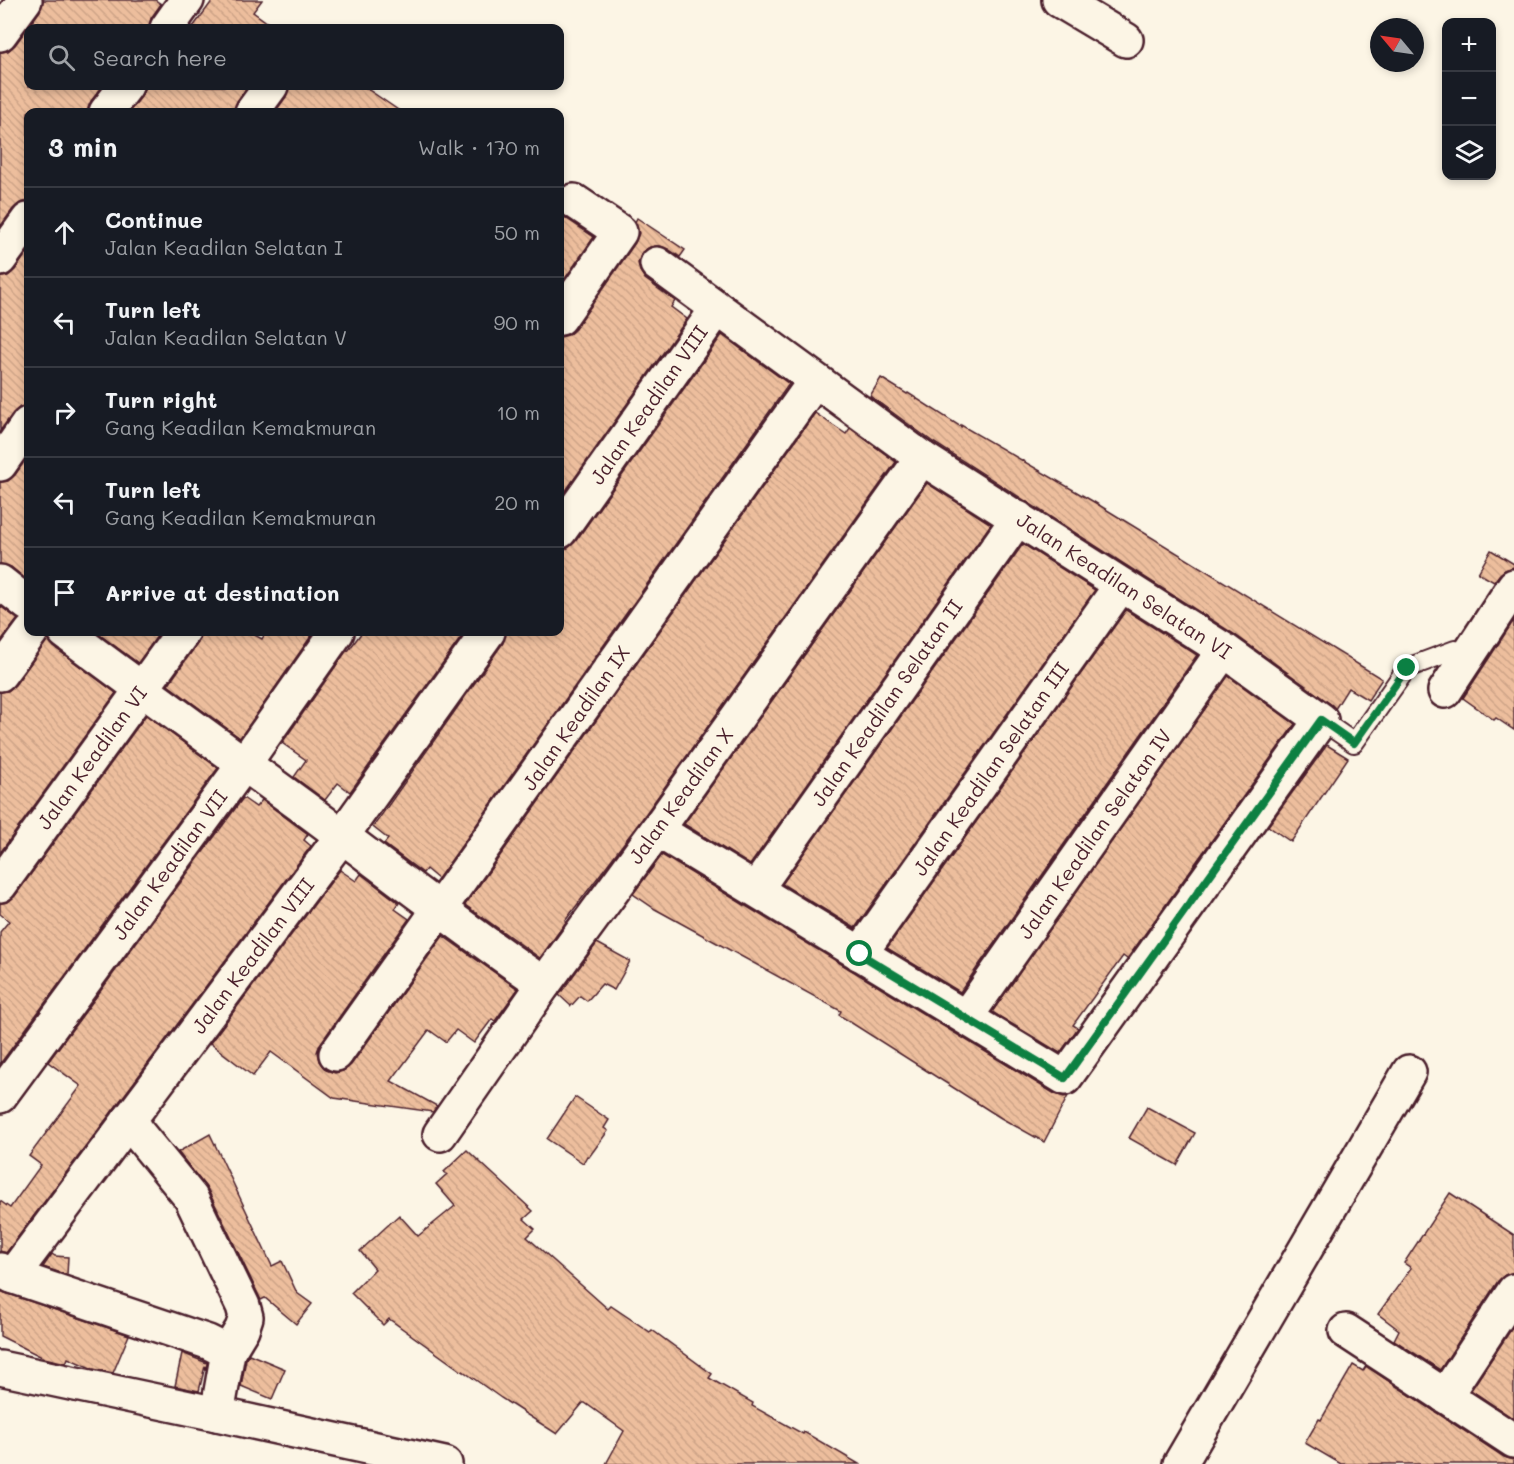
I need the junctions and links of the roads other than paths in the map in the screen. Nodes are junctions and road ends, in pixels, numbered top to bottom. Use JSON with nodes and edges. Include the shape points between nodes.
{"nodes":[{"id":1,"x":25,"y":0,"type":"edge"},
{"id":2,"x":188,"y":0,"type":"edge"},
{"id":3,"x":1059,"y":0,"type":"edge"},
{"id":4,"x":170,"y":24,"type":"edge"},
{"id":5,"x":0,"y":34,"type":"edge"},
{"id":6,"x":1126,"y":40,"type":"dead end"},
{"id":7,"x":123,"y":90,"type":"edge"},
{"id":8,"x":268,"y":90,"type":"edge"},
{"id":9,"x":109,"y":108,"type":"edge"},
{"id":10,"x":255,"y":108,"type":"edge"},
{"id":11,"x":574,"y":201,"type":"dead end"},
{"id":12,"x":24,"y":226,"type":"edge"},
{"id":13,"x":0,"y":260,"type":"edge"},
{"id":14,"x":657,"y":264,"type":"dead end"},
{"id":15,"x":717,"y":309,"type":"junction"},
{"id":16,"x":564,"y":312,"type":"edge"},
{"id":17,"x":814,"y":381,"type":"junction"},
{"id":18,"x":24,"y":430,"type":"edge"},
{"id":19,"x":922,"y":458,"type":"junction"},
{"id":20,"x":0,"y":464,"type":"edge"},
{"id":21,"x":1018,"y":518,"type":"junction"},
{"id":22,"x":564,"y":525,"type":"edge"},
{"id":23,"x":0,"y":582,"type":"edge"},
{"id":24,"x":1121,"y":585,"type":"junction"},
{"id":25,"x":1514,"y":586,"type":"edge"},
{"id":26,"x":24,"y":601,"type":"edge"},
{"id":27,"x":28,"y":636,"type":"edge"},
{"id":28,"x":70,"y":636,"type":"edge"},
{"id":29,"x":180,"y":636,"type":"edge"},
{"id":30,"x":335,"y":636,"type":"edge"},
{"id":31,"x":485,"y":636,"type":"edge"},
{"id":32,"x":1224,"y":650,"type":"junction"},
{"id":33,"x":1467,"y":657,"type":"junction"},
{"id":34,"x":0,"y":674,"type":"edge"},
{"id":35,"x":142,"y":690,"type":"junction"},
{"id":36,"x":1445,"y":691,"type":"dead end"},
{"id":37,"x":1321,"y":720,"type":"junction"},
{"id":38,"x":244,"y":763,"type":"junction"},
{"id":39,"x":657,"y":830,"type":"junction"},
{"id":40,"x":342,"y":836,"type":"junction"},
{"id":41,"x":0,"y":885,"type":"edge"},
{"id":42,"x":756,"y":889,"type":"junction"},
{"id":43,"x":439,"y":910,"type":"junction"},
{"id":44,"x":860,"y":954,"type":"junction"},
{"id":45,"x":544,"y":984,"type":"junction"},
{"id":46,"x":966,"y":1017,"type":"junction"},
{"id":47,"x":336,"y":1054,"type":"dead end"},
{"id":48,"x":1409,"y":1072,"type":"dead end"},
{"id":49,"x":0,"y":1096,"type":"edge"},
{"id":50,"x":128,"y":1122,"type":"junction"},
{"id":51,"x":440,"y":1134,"type":"dead end"},
{"id":52,"x":6,"y":1273,"type":"edge"},
{"id":53,"x":1514,"y":1291,"type":"edge"},
{"id":54,"x":1346,"y":1331,"type":"dead end"},
{"id":55,"x":228,"y":1352,"type":"junction"},
{"id":56,"x":0,"y":1368,"type":"edge"},
{"id":57,"x":1445,"y":1396,"type":"junction"},
{"id":58,"x":217,"y":1414,"type":"junction"},
{"id":59,"x":1514,"y":1441,"type":"edge"},
{"id":60,"x":445,"y":1464,"type":"edge"},
{"id":61,"x":1180,"y":1464,"type":"edge"}],
"edges":[{"from":1,"to":5,"type":"street"},
{"from":2,"to":4,"type":"street"},
{"from":3,"to":6,"type":"street"},
{"from":7,"to":9,"type":"street"},
{"from":8,"to":10,"type":"street"},
{"from":11,"to":16,"type":"street","via":[[620,232]]},
{"from":12,"to":13,"type":"street"},
{"from":14,"to":15,"type":"street","name":"Jalan Keadilan Selatan VI"},
{"from":15,"to":17,"type":"street","name":"Jalan Keadilan Selatan VI"},
{"from":15,"to":22,"type":"street","name":"Jalan Keadilan VIII"},
{"from":17,"to":19,"type":"street","name":"Jalan Keadilan Selatan VI"},
{"from":17,"to":43,"type":"street","name":"Jalan Keadilan IX"},
{"from":18,"to":20,"type":"street"},
{"from":19,"to":21,"type":"street","name":"Jalan Keadilan Selatan VI"},
{"from":19,"to":39,"type":"street","name":"Jalan Keadilan X"},
{"from":21,"to":24,"type":"street","name":"Jalan Keadilan Selatan VI"},
{"from":21,"to":42,"type":"street","name":"Jalan Keadilan Selatan II"},
{"from":23,"to":26,"type":"street"},
{"from":24,"to":32,"type":"street","name":"Jalan Keadilan Selatan VI"},
{"from":24,"to":44,"type":"street","name":"Jalan Keadilan Selatan III"},
{"from":25,"to":33,"type":"street"},
{"from":27,"to":34,"type":"street"},
{"from":28,"to":35,"type":"street"},
{"from":29,"to":35,"type":"street","name":"Jalan Keadilan VI"},
{"from":30,"to":38,"type":"street","name":"Jalan Keadilan VII"},
{"from":31,"to":40,"type":"street","name":"Jalan Keadilan VIII"},
{"from":32,"to":37,"type":"street","name":"Jalan Keadilan Selatan VI"},
{"from":32,"to":46,"type":"street","name":"Jalan Keadilan Selatan IV"},
{"from":33,"to":36,"type":"street"},
{"from":33,"to":37,"type":"lane","via":[[1455,650],[1407,668],[1354,743]]},
{"from":35,"to":38,"type":"street"},
{"from":35,"to":41,"type":"street","name":"Jalan Keadilan VI"},
{"from":37,"to":46,"type":"street","via":[[1065,1078]]},
{"from":38,"to":40,"type":"street"},
{"from":38,"to":49,"type":"street","name":"Jalan Keadilan VII"},
{"from":39,"to":42,"type":"street"},
{"from":39,"to":45,"type":"street","name":"Jalan Keadilan X"},
{"from":40,"to":43,"type":"street"},
{"from":40,"to":50,"type":"street","name":"Jalan Keadilan VIII"},
{"from":42,"to":44,"type":"street"},
{"from":43,"to":45,"type":"street"},
{"from":43,"to":47,"type":"street","name":"Jalan Keadilan IX"},
{"from":44,"to":46,"type":"street"},
{"from":45,"to":51,"type":"street","name":"Jalan Keadilan X"},
{"from":48,"to":61,"type":"street"},
{"from":50,"to":52,"type":"street","name":"Jalan Keadilan VIII"},
{"from":50,"to":55,"type":"street","via":[[191,1198],[243,1306],[246,1317]]},
{"from":52,"to":55,"type":"street"},
{"from":53,"to":57,"type":"street"},
{"from":54,"to":57,"type":"street"},
{"from":55,"to":58,"type":"street"},
{"from":56,"to":58,"type":"street"},
{"from":57,"to":59,"type":"street"},
{"from":58,"to":60,"type":"street"}]}
